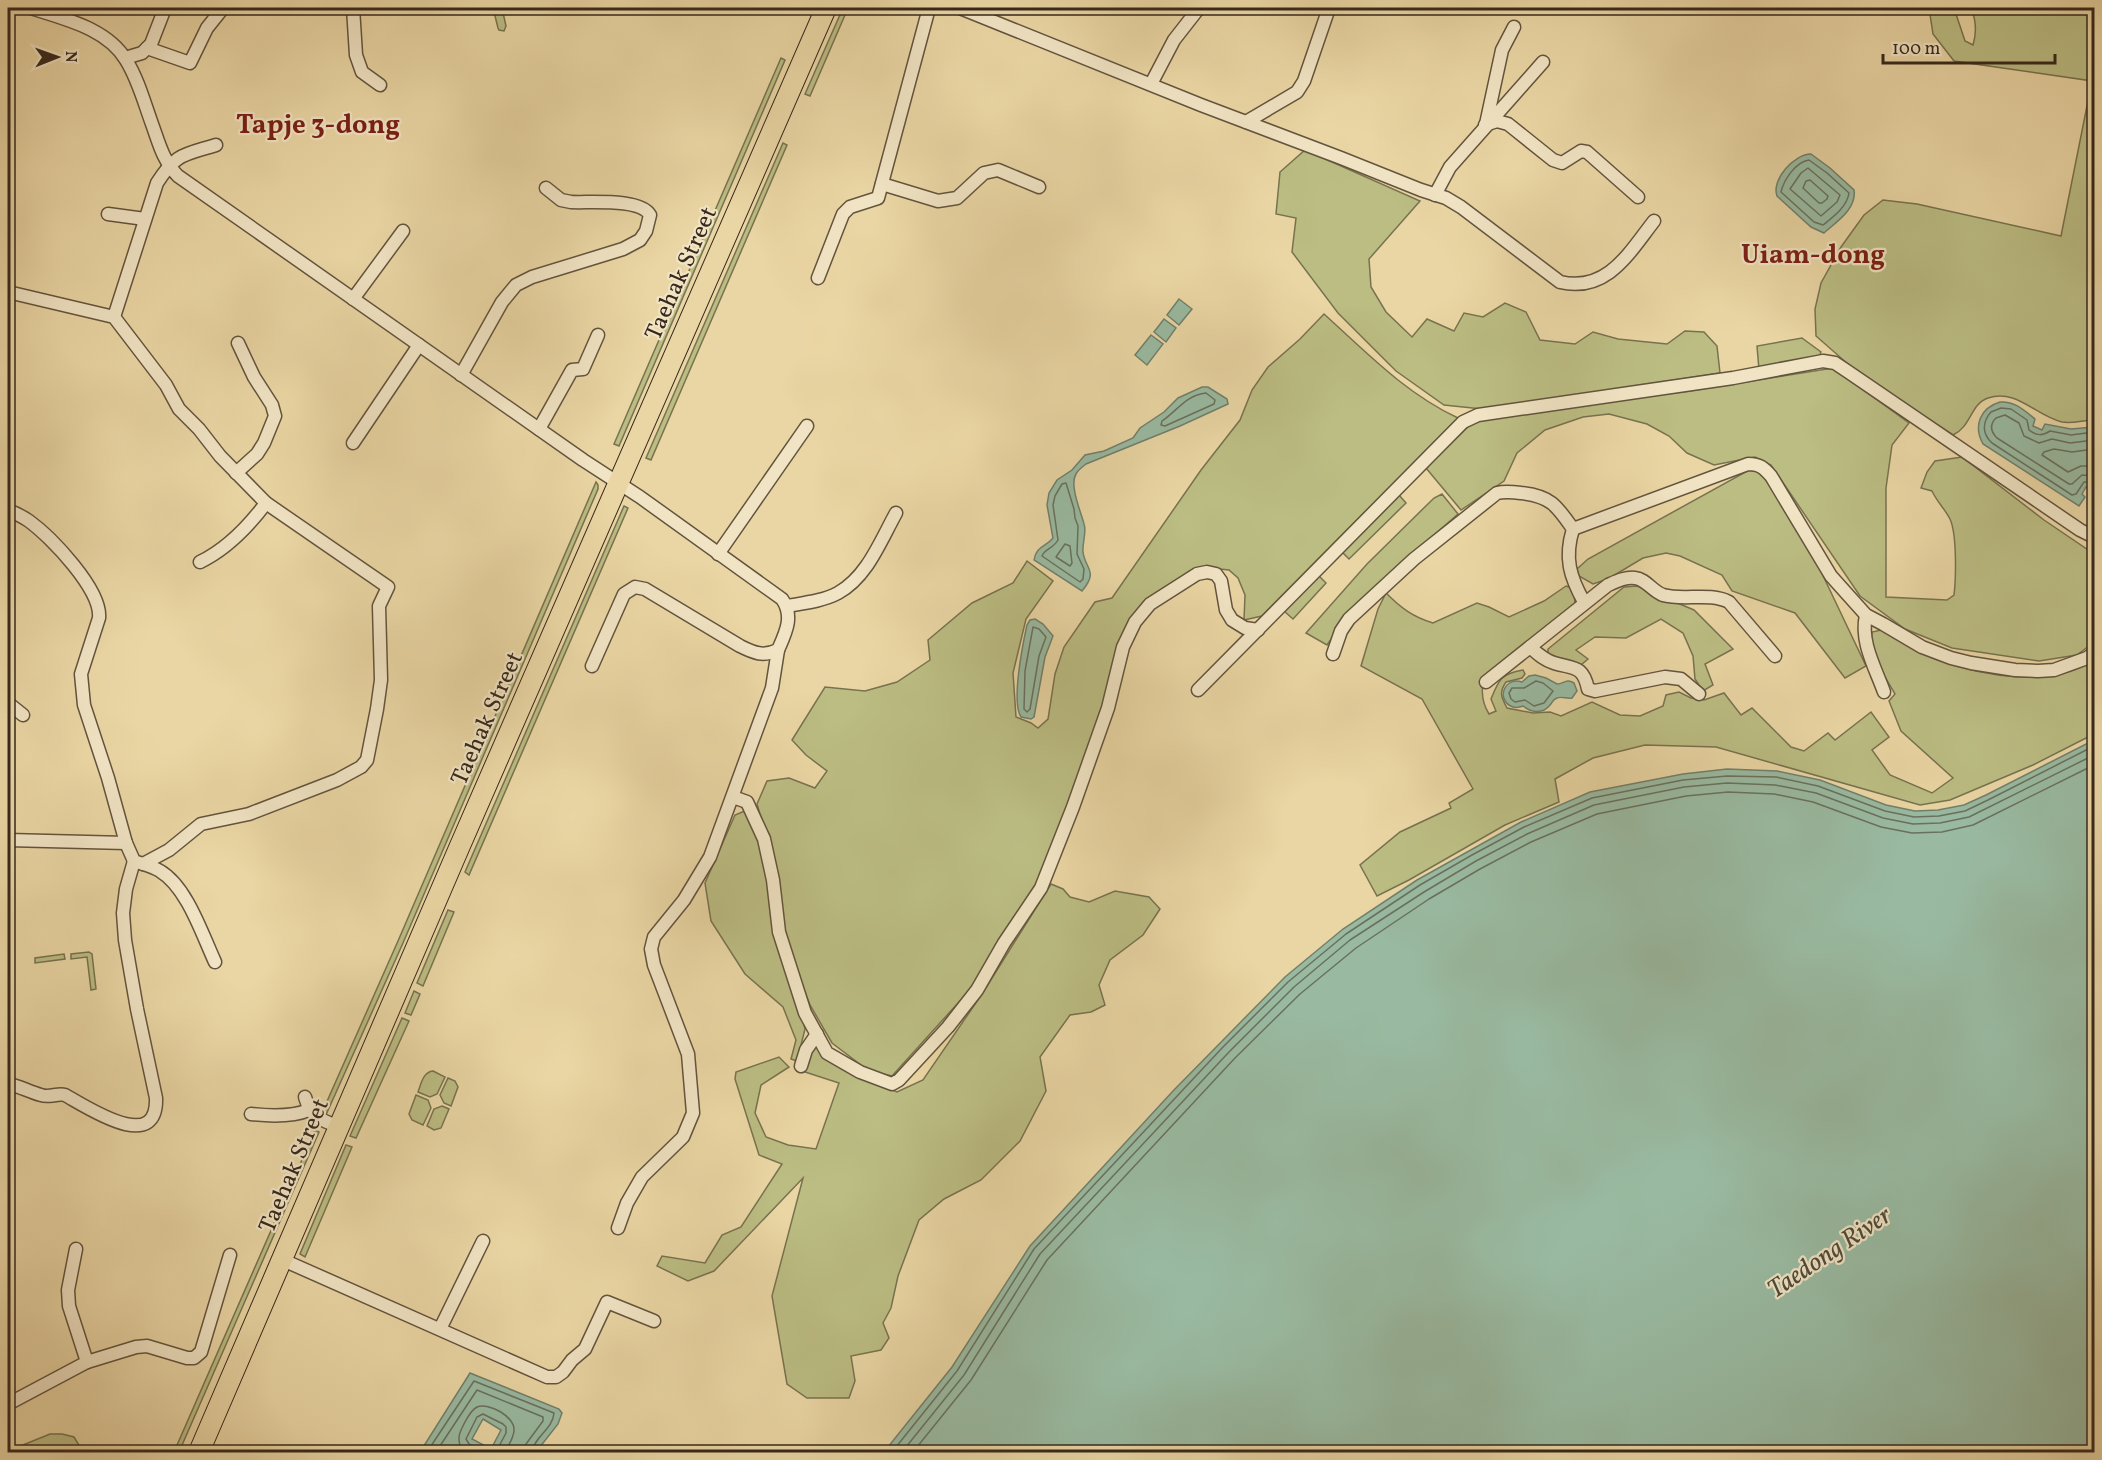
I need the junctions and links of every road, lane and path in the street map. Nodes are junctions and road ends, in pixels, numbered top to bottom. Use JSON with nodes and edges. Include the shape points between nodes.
{"nodes":[{"id":1,"x":31,"y":8,"type":"edge"},
{"id":2,"x":165,"y":8,"type":"edge"},
{"id":3,"x":223,"y":8,"type":"edge"},
{"id":4,"x":353,"y":8,"type":"edge"},
{"id":5,"x":826,"y":8,"type":"edge"},
{"id":6,"x":929,"y":8,"type":"edge"},
{"id":7,"x":960,"y":8,"type":"edge"},
{"id":8,"x":1199,"y":8,"type":"edge"},
{"id":9,"x":1329,"y":8,"type":"edge"},
{"id":10,"x":988,"y":13,"type":"edge"},
{"id":11,"x":1514,"y":27,"type":"dead end"},
{"id":12,"x":147,"y":48,"type":"junction"},
{"id":13,"x":126,"y":58,"type":"junction"},
{"id":14,"x":1543,"y":62,"type":"dead end"},
{"id":15,"x":1151,"y":84,"type":"junction"},
{"id":16,"x":380,"y":86,"type":"dead end"},
{"id":17,"x":1246,"y":122,"type":"junction"},
{"id":18,"x":1485,"y":125,"type":"junction"},
{"id":19,"x":216,"y":145,"type":"dead end"},
{"id":20,"x":168,"y":166,"type":"junction"},
{"id":21,"x":882,"y":184,"type":"junction"},
{"id":22,"x":1039,"y":187,"type":"dead end"},
{"id":23,"x":546,"y":188,"type":"dead end"},
{"id":24,"x":1435,"y":195,"type":"junction"},
{"id":25,"x":1638,"y":197,"type":"dead end"},
{"id":26,"x":108,"y":214,"type":"dead end"},
{"id":27,"x":145,"y":219,"type":"junction"},
{"id":28,"x":1654,"y":221,"type":"dead end"},
{"id":29,"x":403,"y":231,"type":"dead end"},
{"id":30,"x":818,"y":278,"type":"dead end"},
{"id":31,"x":8,"y":292,"type":"edge"},
{"id":32,"x":353,"y":299,"type":"junction"},
{"id":33,"x":114,"y":317,"type":"junction"},
{"id":34,"x":598,"y":334,"type":"dead end"},
{"id":35,"x":238,"y":343,"type":"dead end"},
{"id":36,"x":419,"y":345,"type":"junction"},
{"id":37,"x":461,"y":375,"type":"junction"},
{"id":38,"x":807,"y":426,"type":"dead end"},
{"id":39,"x":539,"y":429,"type":"junction"},
{"id":40,"x":353,"y":443,"type":"dead end"},
{"id":41,"x":236,"y":473,"type":"junction"},
{"id":42,"x":620,"y":483,"type":"junction"},
{"id":43,"x":266,"y":503,"type":"junction"},
{"id":44,"x":8,"y":510,"type":"edge"},
{"id":45,"x":896,"y":513,"type":"dead end"},
{"id":46,"x":1573,"y":529,"type":"junction"},
{"id":47,"x":2094,"y":537,"type":"edge"},
{"id":48,"x":718,"y":554,"type":"junction"},
{"id":49,"x":200,"y":562,"type":"dead end"},
{"id":50,"x":1584,"y":602,"type":"junction"},
{"id":51,"x":787,"y":606,"type":"junction"},
{"id":52,"x":1866,"y":615,"type":"junction"},
{"id":53,"x":1258,"y":630,"type":"junction"},
{"id":54,"x":1530,"y":647,"type":"junction"},
{"id":55,"x":778,"y":650,"type":"junction"},
{"id":56,"x":2094,"y":653,"type":"edge"},
{"id":57,"x":1333,"y":654,"type":"dead end"},
{"id":58,"x":1774,"y":656,"type":"dead end"},
{"id":59,"x":592,"y":666,"type":"dead end"},
{"id":60,"x":1486,"y":682,"type":"dead end"},
{"id":61,"x":1198,"y":690,"type":"dead end"},
{"id":62,"x":1884,"y":692,"type":"dead end"},
{"id":63,"x":1700,"y":694,"type":"dead end"},
{"id":64,"x":8,"y":703,"type":"edge"},
{"id":65,"x":23,"y":714,"type":"dead end"},
{"id":66,"x":733,"y":797,"type":"junction"},
{"id":67,"x":8,"y":840,"type":"edge"},
{"id":68,"x":126,"y":843,"type":"junction"},
{"id":69,"x":139,"y":862,"type":"junction"},
{"id":70,"x":215,"y":962,"type":"dead end"},
{"id":71,"x":817,"y":1034,"type":"junction"},
{"id":72,"x":801,"y":1066,"type":"dead end"},
{"id":73,"x":8,"y":1084,"type":"edge"},
{"id":74,"x":305,"y":1097,"type":"dead end"},
{"id":75,"x":309,"y":1110,"type":"junction"},
{"id":76,"x":251,"y":1114,"type":"dead end"},
{"id":77,"x":339,"y":1127,"type":"junction"},
{"id":78,"x":618,"y":1228,"type":"dead end"},
{"id":79,"x":483,"y":1241,"type":"dead end"},
{"id":80,"x":76,"y":1249,"type":"dead end"},
{"id":81,"x":230,"y":1255,"type":"dead end"},
{"id":82,"x":283,"y":1260,"type":"junction"},
{"id":83,"x":654,"y":1321,"type":"dead end"},
{"id":84,"x":440,"y":1329,"type":"junction"},
{"id":85,"x":87,"y":1362,"type":"junction"},
{"id":86,"x":8,"y":1404,"type":"edge"},
{"id":87,"x":199,"y":1452,"type":"edge"}],
"edges":[{"from":1,"to":13,"type":"street","via":[[97,32]]},
{"from":2,"to":12,"type":"street"},
{"from":3,"to":12,"type":"street","via":[[207,28],[190,63]]},
{"from":4,"to":16,"type":"street","via":[[356,55],[362,72]]},
{"from":5,"to":42,"type":"main road","name":"Taehak Street"},
{"from":6,"to":21,"type":"street"},
{"from":7,"to":10,"type":"street"},
{"from":8,"to":15,"type":"street","via":[[1174,40]]},
{"from":9,"to":17,"type":"street","via":[[1297,92]]},
{"from":10,"to":15,"type":"street"},
{"from":11,"to":18,"type":"street","via":[[1502,50]]},
{"from":12,"to":13,"type":"street"},
{"from":13,"to":20,"type":"street"},
{"from":14,"to":18,"type":"street"},
{"from":15,"to":17,"type":"street"},
{"from":17,"to":24,"type":"street"},
{"from":18,"to":24,"type":"street","via":[[1450,167]]},
{"from":18,"to":25,"type":"street","via":[[1497,121],[1508,124],[1562,163],[1581,151],[1587,152]]},
{"from":19,"to":20,"type":"street","via":[[178,157]]},
{"from":20,"to":27,"type":"street","via":[[157,183]]},
{"from":20,"to":32,"type":"street"},
{"from":21,"to":22,"type":"street","via":[[938,201],[957,198],[984,173],[998,170]]},
{"from":21,"to":30,"type":"street","via":[[878,198],[843,213]]},
{"from":23,"to":37,"type":"street","via":[[570,202],[642,206],[650,215],[646,231],[640,240],[623,249],[516,285],[502,302]]},
{"from":24,"to":28,"type":"street","via":[[1461,207],[1560,282],[1574,285],[1594,281],[1619,265]]},
{"from":26,"to":27,"type":"street"},
{"from":27,"to":33,"type":"street"},
{"from":29,"to":32,"type":"street"},
{"from":31,"to":33,"type":"street"},
{"from":32,"to":36,"type":"street"},
{"from":33,"to":41,"type":"street","via":[[166,385],[179,409]]},
{"from":34,"to":39,"type":"street","via":[[583,369],[572,370]]},
{"from":35,"to":41,"type":"street","via":[[275,416],[257,454]]},
{"from":36,"to":37,"type":"street"},
{"from":36,"to":40,"type":"street"},
{"from":37,"to":39,"type":"street"},
{"from":38,"to":48,"type":"street"},
{"from":39,"to":42,"type":"street"},
{"from":41,"to":43,"type":"street"},
{"from":42,"to":48,"type":"street"},
{"from":42,"to":77,"type":"main road","name":"Taehak Street"},
{"from":43,"to":49,"type":"street","via":[[251,523]]},
{"from":43,"to":69,"type":"street","via":[[388,586],[379,606],[381,680],[367,760],[337,780],[249,814],[201,824],[168,850]]},
{"from":44,"to":68,"type":"street","via":[[36,526],[73,563],[100,609],[81,674],[84,705]]},
{"from":45,"to":51,"type":"street","via":[[867,566],[849,586],[836,594]]},
{"from":46,"to":50,"type":"street","via":[[1569,563]]},
{"from":46,"to":52,"type":"street","via":[[1757,464],[1771,476],[1831,576]]},
{"from":46,"to":57,"type":"street","via":[[1550,500],[1536,495],[1497,493],[1414,559],[1349,619]]},
{"from":47,"to":53,"type":"street","via":[[1847,370],[1823,361],[1478,415],[1463,422]]},
{"from":48,"to":51,"type":"street","via":[[782,598]]},
{"from":50,"to":54,"type":"street"},
{"from":50,"to":58,"type":"street","via":[[1608,585],[1631,577],[1666,595],[1724,599]]},
{"from":51,"to":55,"type":"street","via":[[789,615]]},
{"from":52,"to":56,"type":"street","via":[[1922,647],[1951,658],[2015,670],[2054,670]]},
{"from":52,"to":62,"type":"street","via":[[1866,646]]},
{"from":53,"to":61,"type":"street"},
{"from":53,"to":71,"type":"street","via":[[1232,620],[1216,574],[1197,574],[1150,604],[1135,622],[1124,647],[1108,708],[1041,888],[977,990],[948,1027],[892,1084],[827,1053]]},
{"from":54,"to":60,"type":"street"},
{"from":54,"to":63,"type":"street","via":[[1543,658],[1577,669],[1586,676],[1588,689],[1595,691],[1665,677],[1681,679]]},
{"from":55,"to":59,"type":"street","via":[[756,654],[645,588],[635,587],[624,594]]},
{"from":55,"to":66,"type":"street","via":[[772,688]]},
{"from":64,"to":65,"type":"street"},
{"from":66,"to":71,"type":"street","via":[[747,802],[764,839],[779,932],[805,1013]]},
{"from":66,"to":78,"type":"street","via":[[710,857],[684,900],[654,937],[651,949],[688,1054],[693,1113],[683,1137],[642,1177]]},
{"from":67,"to":68,"type":"street"},
{"from":68,"to":69,"type":"street"},
{"from":69,"to":70,"type":"street","via":[[158,869],[176,886]]},
{"from":69,"to":73,"type":"street","via":[[126,889],[123,913],[156,1098],[152,1118],[139,1125],[118,1124],[65,1095],[42,1096]]},
{"from":71,"to":72,"type":"street"},
{"from":74,"to":75,"type":"street"},
{"from":75,"to":76,"type":"street"},
{"from":75,"to":77,"type":"street"},
{"from":77,"to":82,"type":"main road","name":"Taehak Street"},
{"from":79,"to":84,"type":"street"},
{"from":80,"to":85,"type":"street","via":[[69,1306]]},
{"from":81,"to":85,"type":"street","via":[[201,1352],[194,1358],[147,1346]]},
{"from":82,"to":84,"type":"street"},
{"from":82,"to":87,"type":"main road","name":"Taehak Street"},
{"from":83,"to":84,"type":"street","via":[[607,1302],[585,1349],[556,1377],[547,1377]]},
{"from":85,"to":86,"type":"street"}]}
